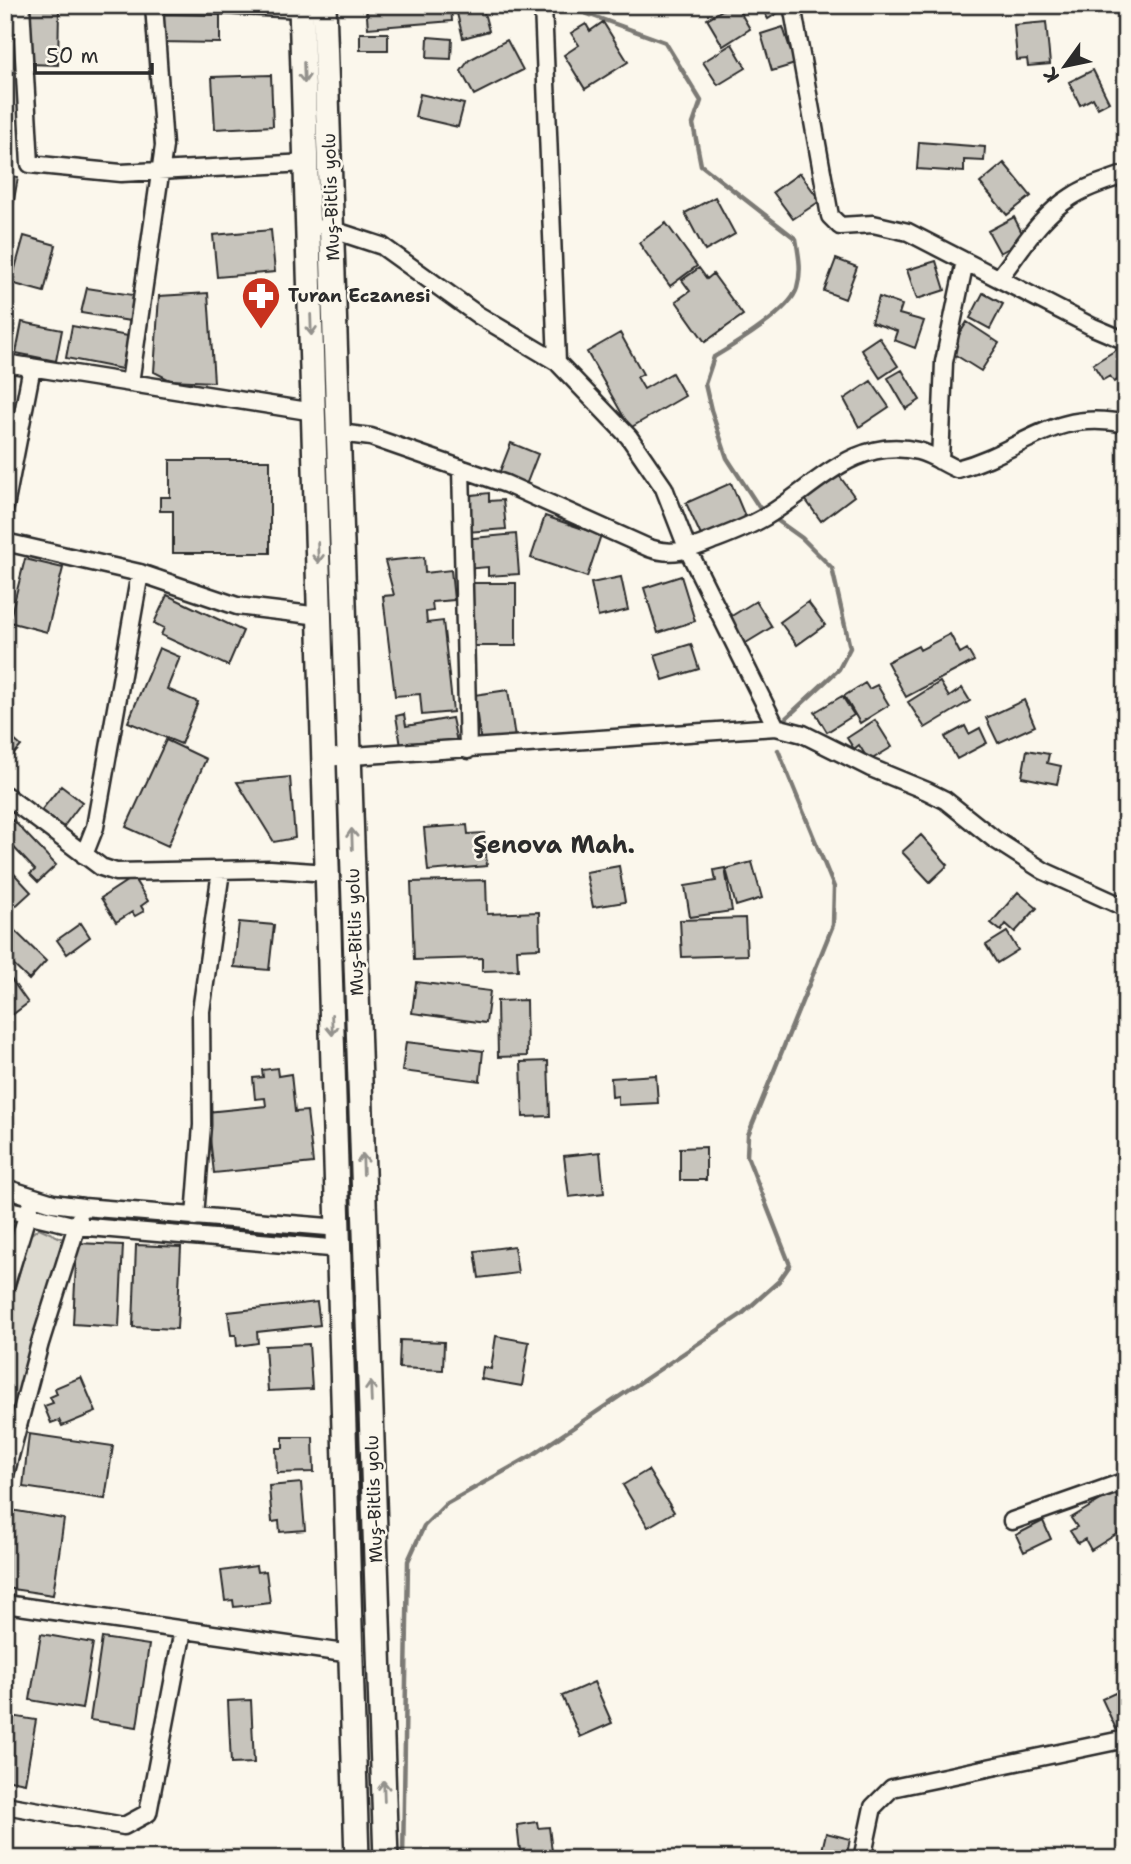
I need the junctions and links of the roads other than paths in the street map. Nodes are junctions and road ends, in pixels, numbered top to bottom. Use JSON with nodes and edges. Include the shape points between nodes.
{"nodes":[{"id":1,"x":21,"y":5,"type":"edge"},
{"id":2,"x":155,"y":5,"type":"edge"},
{"id":3,"x":221,"y":5,"type":"edge"},
{"id":4,"x":324,"y":5,"type":"edge"},
{"id":5,"x":543,"y":5,"type":"edge"},
{"id":6,"x":792,"y":5,"type":"edge"},
{"id":7,"x":302,"y":7,"type":"edge"},
{"id":8,"x":306,"y":163,"type":"junction"},
{"id":9,"x":160,"y":172,"type":"junction"},
{"id":10,"x":1126,"y":174,"type":"edge"},
{"id":11,"x":308,"y":225,"type":"junction"},
{"id":12,"x":332,"y":228,"type":"junction"},
{"id":13,"x":964,"y":261,"type":"junction"},
{"id":14,"x":999,"y":278,"type":"junction"},
{"id":15,"x":1126,"y":341,"type":"edge"},
{"id":16,"x":557,"y":362,"type":"junction"},
{"id":17,"x":5,"y":363,"type":"edge"},
{"id":18,"x":32,"y":367,"type":"junction"},
{"id":19,"x":130,"y":383,"type":"junction"},
{"id":20,"x":314,"y":412,"type":"junction"},
{"id":21,"x":1126,"y":424,"type":"edge"},
{"id":22,"x":339,"y":432,"type":"junction"},
{"id":23,"x":940,"y":461,"type":"junction"},
{"id":24,"x":461,"y":468,"type":"junction"},
{"id":25,"x":5,"y":507,"type":"edge"},
{"id":26,"x":5,"y":542,"type":"edge"},
{"id":27,"x":688,"y":550,"type":"junction"},
{"id":28,"x":140,"y":573,"type":"junction"},
{"id":29,"x":320,"y":616,"type":"junction"},
{"id":30,"x":776,"y":727,"type":"junction"},
{"id":31,"x":468,"y":750,"type":"junction"},
{"id":32,"x":323,"y":758,"type":"junction"},
{"id":33,"x":349,"y":758,"type":"junction"},
{"id":34,"x":5,"y":795,"type":"edge"},
{"id":35,"x":84,"y":855,"type":"junction"},
{"id":36,"x":221,"y":871,"type":"junction"},
{"id":37,"x":328,"y":873,"type":"junction"},
{"id":38,"x":1126,"y":908,"type":"edge"},
{"id":39,"x":354,"y":909,"type":"junction"},
{"id":40,"x":328,"y":911,"type":"junction"},
{"id":41,"x":357,"y":972,"type":"junction"},
{"id":42,"x":331,"y":975,"type":"junction"},
{"id":43,"x":5,"y":1188,"type":"edge"},
{"id":44,"x":33,"y":1197,"type":"junction"},
{"id":45,"x":83,"y":1207,"type":"junction"},
{"id":46,"x":5,"y":1209,"type":"edge"},
{"id":47,"x":26,"y":1215,"type":"junction"},
{"id":48,"x":195,"y":1217,"type":"junction"},
{"id":49,"x":77,"y":1226,"type":"junction"},
{"id":50,"x":340,"y":1239,"type":"junction"},
{"id":51,"x":5,"y":1287,"type":"edge"},
{"id":52,"x":5,"y":1475,"type":"edge"},
{"id":53,"x":1126,"y":1480,"type":"edge"},
{"id":54,"x":1012,"y":1521,"type":"dead end"},
{"id":55,"x":5,"y":1604,"type":"edge"},
{"id":56,"x":183,"y":1630,"type":"junction"},
{"id":57,"x":351,"y":1654,"type":"junction"},
{"id":58,"x":1126,"y":1739,"type":"edge"},
{"id":59,"x":5,"y":1805,"type":"edge"},
{"id":60,"x":357,"y":1859,"type":"edge"},
{"id":61,"x":386,"y":1859,"type":"edge"},
{"id":62,"x":862,"y":1859,"type":"edge"}],
"edges":[{"from":1,"to":9,"type":"street","via":[[30,164]]},
{"from":2,"to":9,"type":"street","via":[[164,146]]},
{"from":3,"to":7,"type":"street"},
{"from":4,"to":12,"type":"highway","name":"Muş-Bitlis yolu"},
{"from":5,"to":16,"type":"street"},
{"from":6,"to":13,"type":"street","via":[[830,216],[840,226],[873,224],[908,232]]},
{"from":7,"to":8,"type":"highway","name":"Muş-Bitlis yolu","one_way":true},
{"from":8,"to":9,"type":"street"},
{"from":8,"to":11,"type":"highway","name":"Muş-Bitlis yolu"},
{"from":9,"to":19,"type":"street"},
{"from":10,"to":14,"type":"street","via":[[1062,202]]},
{"from":11,"to":12,"type":"street"},
{"from":11,"to":20,"type":"highway","name":"Muş-Bitlis yolu","one_way":true},
{"from":12,"to":16,"type":"street","via":[[382,246],[478,315]]},
{"from":12,"to":22,"type":"highway","name":"Muş-Bitlis yolu"},
{"from":13,"to":14,"type":"street"},
{"from":13,"to":23,"type":"street","via":[[944,362]]},
{"from":14,"to":15,"type":"street"},
{"from":16,"to":27,"type":"street","via":[[648,462],[664,488]]},
{"from":17,"to":18,"type":"street"},
{"from":18,"to":19,"type":"street"},
{"from":18,"to":25,"type":"street"},
{"from":19,"to":20,"type":"street"},
{"from":20,"to":29,"type":"highway","name":"Muş-Bitlis yolu","one_way":true},
{"from":21,"to":23,"type":"street","via":[[1069,421],[983,462],[957,469]]},
{"from":22,"to":24,"type":"street","via":[[371,437]]},
{"from":22,"to":33,"type":"highway","name":"Muş-Bitlis yolu"},
{"from":23,"to":27,"type":"street","via":[[920,451],[863,453],[836,466],[767,516]]},
{"from":24,"to":27,"type":"street","via":[[649,548],[667,553]]},
{"from":24,"to":31,"type":"street"},
{"from":26,"to":28,"type":"street"},
{"from":27,"to":30,"type":"street"},
{"from":28,"to":29,"type":"street","via":[[237,606]]},
{"from":28,"to":35,"type":"street","via":[[95,827]]},
{"from":29,"to":32,"type":"highway","name":"Muş-Bitlis yolu"},
{"from":30,"to":31,"type":"street"},
{"from":30,"to":38,"type":"street","via":[[803,734],[936,795],[1044,872]]},
{"from":31,"to":33,"type":"street"},
{"from":32,"to":33,"type":"street"},
{"from":32,"to":37,"type":"highway","name":"Muş-Bitlis yolu"},
{"from":39,"to":33,"type":"highway","name":"Muş-Bitlis yolu","one_way":true},
{"from":34,"to":35,"type":"street"},
{"from":35,"to":36,"type":"street","via":[[116,872]]},
{"from":36,"to":37,"type":"street"},
{"from":36,"to":48,"type":"street","via":[[201,1012],[202,1125]]},
{"from":37,"to":40,"type":"highway","name":"Muş-Bitlis yolu"},
{"from":39,"to":40,"type":"highway"},
{"from":39,"to":41,"type":"highway","name":"Muş-Bitlis yolu"},
{"from":40,"to":42,"type":"highway","name":"Muş-Bitlis yolu"},
{"from":41,"to":42,"type":"highway"},
{"from":61,"to":41,"type":"highway","name":"Muş-Bitlis yolu","one_way":true},
{"from":42,"to":50,"type":"highway","name":"Muş-Bitlis yolu","one_way":true},
{"from":43,"to":44,"type":"street"},
{"from":44,"to":45,"type":"street"},
{"from":44,"to":47,"type":"street"},
{"from":45,"to":48,"type":"street"},
{"from":45,"to":49,"type":"street"},
{"from":46,"to":47,"type":"street"},
{"from":47,"to":49,"type":"street"},
{"from":47,"to":51,"type":"street"},
{"from":48,"to":50,"type":"street"},
{"from":49,"to":50,"type":"street"},
{"from":49,"to":52,"type":"street"},
{"from":50,"to":57,"type":"highway","name":"Muş-Bitlis yolu"},
{"from":53,"to":54,"type":"street"},
{"from":55,"to":56,"type":"street"},
{"from":56,"to":57,"type":"street"},
{"from":56,"to":59,"type":"street","via":[[148,1813],[124,1826]]},
{"from":57,"to":60,"type":"highway","name":"Muş-Bitlis yolu"},
{"from":58,"to":62,"type":"street","via":[[891,1788],[873,1807]]}]}
